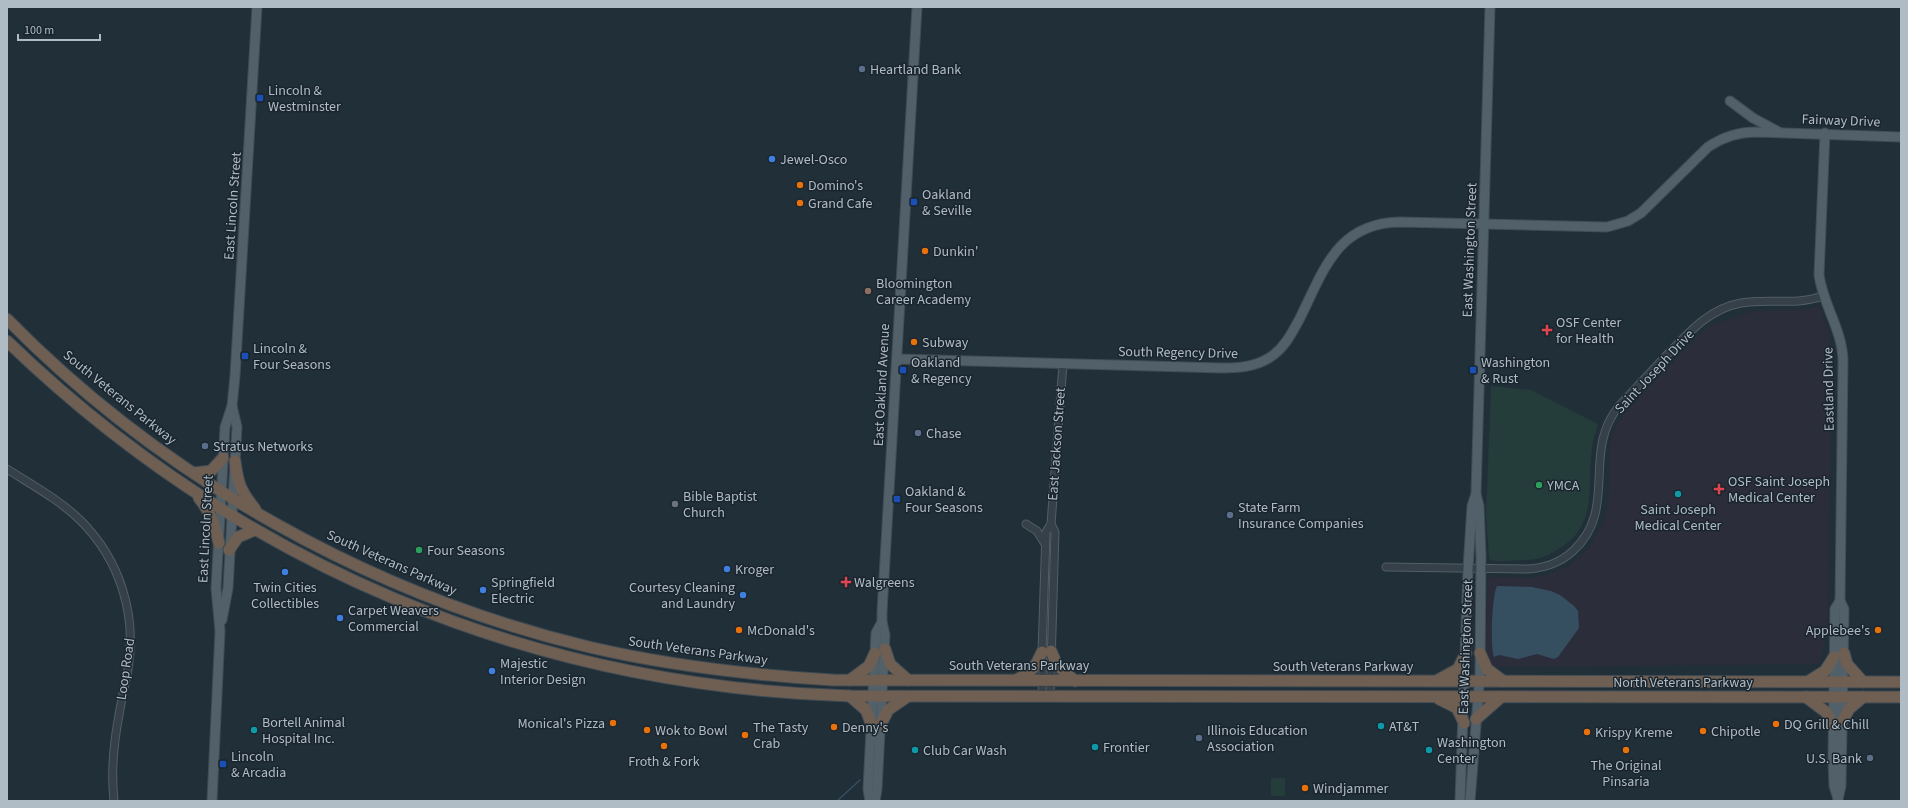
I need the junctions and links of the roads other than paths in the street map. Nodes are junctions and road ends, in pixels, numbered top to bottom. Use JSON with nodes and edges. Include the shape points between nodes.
{"nodes":[{"id":1,"x":257,"y":7,"type":"edge"},
{"id":2,"x":917,"y":7,"type":"edge"},
{"id":3,"x":1490,"y":7,"type":"edge"},
{"id":4,"x":1730,"y":101,"type":"dead end"},
{"id":5,"x":1780,"y":132,"type":"junction"},
{"id":6,"x":1825,"y":133,"type":"junction"},
{"id":7,"x":1901,"y":137,"type":"edge"},
{"id":8,"x":1484,"y":224,"type":"junction"},
{"id":9,"x":1823,"y":296,"type":"junction"},
{"id":10,"x":7,"y":319,"type":"edge"},
{"id":11,"x":7,"y":341,"type":"edge"},
{"id":12,"x":896,"y":359,"type":"junction"},
{"id":13,"x":1063,"y":364,"type":"junction"},
{"id":14,"x":232,"y":406,"type":"junction"},
{"id":15,"x":223,"y":458,"type":"junction"},
{"id":16,"x":235,"y":461,"type":"junction"},
{"id":17,"x":7,"y":469,"type":"edge"},
{"id":18,"x":194,"y":473,"type":"junction"},
{"id":19,"x":222,"y":491,"type":"junction"},
{"id":20,"x":193,"y":492,"type":"junction"},
{"id":21,"x":1476,"y":494,"type":"junction"},
{"id":22,"x":232,"y":498,"type":"junction"},
{"id":23,"x":221,"y":508,"type":"junction"},
{"id":24,"x":259,"y":514,"type":"junction"},
{"id":25,"x":232,"y":515,"type":"junction"},
{"id":26,"x":1026,"y":524,"type":"dead end"},
{"id":27,"x":1051,"y":524,"type":"junction"},
{"id":28,"x":255,"y":530,"type":"junction"},
{"id":29,"x":219,"y":543,"type":"junction"},
{"id":30,"x":1046,"y":546,"type":"junction"},
{"id":31,"x":229,"y":550,"type":"junction"},
{"id":32,"x":1054,"y":558,"type":"junction"},
{"id":33,"x":1386,"y":567,"type":"dead end"},
{"id":34,"x":1481,"y":568,"type":"junction"},
{"id":35,"x":1468,"y":569,"type":"junction"},
{"id":36,"x":1046,"y":577,"type":"junction"},
{"id":37,"x":220,"y":631,"type":"junction"},
{"id":38,"x":880,"y":651,"type":"junction"},
{"id":39,"x":1046,"y":652,"type":"junction"},
{"id":40,"x":1466,"y":653,"type":"junction"},
{"id":41,"x":1480,"y":653,"type":"junction"},
{"id":42,"x":1839,"y":655,"type":"junction"},
{"id":43,"x":850,"y":680,"type":"junction"},
{"id":44,"x":879,"y":680,"type":"junction"},
{"id":45,"x":908,"y":680,"type":"junction"},
{"id":46,"x":1015,"y":680,"type":"junction"},
{"id":47,"x":1046,"y":680,"type":"junction"},
{"id":48,"x":1074,"y":681,"type":"junction"},
{"id":49,"x":1435,"y":681,"type":"junction"},
{"id":50,"x":1480,"y":681,"type":"junction"},
{"id":51,"x":1465,"y":682,"type":"junction"},
{"id":52,"x":1503,"y":682,"type":"junction"},
{"id":53,"x":1809,"y":682,"type":"junction"},
{"id":54,"x":1838,"y":682,"type":"junction"},
{"id":55,"x":1863,"y":682,"type":"junction"},
{"id":56,"x":1901,"y":682,"type":"edge"},
{"id":57,"x":850,"y":696,"type":"junction"},
{"id":58,"x":878,"y":696,"type":"junction"},
{"id":59,"x":1478,"y":696,"type":"junction"},
{"id":60,"x":907,"y":697,"type":"junction"},
{"id":61,"x":1046,"y":697,"type":"junction"},
{"id":62,"x":1435,"y":697,"type":"junction"},
{"id":63,"x":1465,"y":697,"type":"junction"},
{"id":64,"x":1501,"y":697,"type":"junction"},
{"id":65,"x":1806,"y":697,"type":"junction"},
{"id":66,"x":1838,"y":697,"type":"junction"},
{"id":67,"x":1863,"y":697,"type":"junction"},
{"id":68,"x":1901,"y":698,"type":"edge"},
{"id":69,"x":1476,"y":719,"type":"junction"},
{"id":70,"x":1838,"y":722,"type":"junction"},
{"id":71,"x":1464,"y":723,"type":"junction"},
{"id":72,"x":876,"y":724,"type":"junction"},
{"id":73,"x":1838,"y":800,"type":"edge"},
{"id":74,"x":114,"y":801,"type":"edge"},
{"id":75,"x":212,"y":801,"type":"edge"},
{"id":76,"x":870,"y":801,"type":"edge"},
{"id":77,"x":875,"y":801,"type":"edge"},
{"id":78,"x":1460,"y":801,"type":"edge"},
{"id":79,"x":1470,"y":801,"type":"edge"}],
"edges":[{"from":1,"to":14,"type":"main road","name":"East Lincoln Street"},
{"from":2,"to":12,"type":"main road","name":"East Oakland Avenue"},
{"from":3,"to":8,"type":"main road","name":"East Washington Street"},
{"from":4,"to":5,"type":"main road","via":[[1753,118]]},
{"from":5,"to":6,"type":"main road","name":"Fairway Drive"},
{"from":5,"to":8,"type":"main road","name":"Fairway Drive","via":[[1739,133],[1715,142],[1641,213],[1617,225],[1597,227]]},
{"from":6,"to":7,"type":"main road","name":"Fairway Drive"},
{"from":6,"to":9,"type":"main road","name":"Eastland Drive","via":[[1818,264]]},
{"from":8,"to":13,"type":"main road","name":"South Regency Drive","via":[[1386,222],[1358,231],[1340,245],[1330,258],[1288,341],[1270,357],[1254,364],[1228,368]]},
{"from":8,"to":21,"type":"main road","name":"East Washington Street"},
{"from":9,"to":34,"type":"street","name":"Saint Joseph Drive","via":[[1801,302],[1741,303],[1718,311],[1701,322],[1609,419],[1600,448],[1599,493],[1595,517],[1579,546],[1559,561],[1540,568]]},
{"from":9,"to":42,"type":"main road","name":"Eastland Drive","via":[[1837,327],[1843,352],[1840,601],[1835,608]]},
{"from":10,"to":18,"type":"highway","name":"South Veterans Parkway","via":[[110,412]]},
{"from":11,"to":20,"type":"highway","via":[[92,418]]},
{"from":12,"to":13,"type":"main road","name":"South Regency Drive"},
{"from":12,"to":38,"type":"main road","name":"East Oakland Avenue","via":[[882,622],[876,633]]},
{"from":13,"to":27,"type":"street","name":"East Jackson Street"},
{"from":14,"to":15,"type":"main road","name":"East Lincoln Street","via":[[225,427]]},
{"from":14,"to":16,"type":"main road","name":"East Lincoln Street","via":[[237,427]]},
{"from":15,"to":18,"type":"highway","via":[[211,471]]},
{"from":15,"to":19,"type":"main road","name":"East Lincoln Street"},
{"from":16,"to":22,"type":"main road","name":"East Lincoln Street"},
{"from":16,"to":24,"type":"highway","via":[[243,493]]},
{"from":17,"to":74,"type":"street","name":"Loop Road","via":[[81,521],[110,558],[124,592],[130,644],[114,740]]},
{"from":18,"to":19,"type":"highway","name":"South Veterans Parkway"},
{"from":19,"to":22,"type":"highway","name":"South Veterans Parkway"},
{"from":19,"to":23,"type":"main road","name":"East Lincoln Street"},
{"from":20,"to":23,"type":"highway"},
{"from":20,"to":29,"type":"highway","via":[[211,515]]},
{"from":21,"to":34,"type":"main road","name":"East Washington Street","via":[[1479,506]]},
{"from":21,"to":35,"type":"main road","name":"East Washington Street","via":[[1472,506]]},
{"from":22,"to":24,"type":"highway","name":"South Veterans Parkway"},
{"from":22,"to":25,"type":"main road","name":"East Lincoln Street"},
{"from":23,"to":25,"type":"highway"},
{"from":23,"to":29,"type":"main road","name":"East Lincoln Street"},
{"from":24,"to":43,"type":"highway","name":"South Veterans Parkway","via":[[321,548],[397,584],[472,613],[540,634],[632,656],[718,670]]},
{"from":25,"to":28,"type":"highway"},
{"from":25,"to":31,"type":"main road","name":"East Lincoln Street"},
{"from":26,"to":30,"type":"street","via":[[1037,531]]},
{"from":27,"to":30,"type":"street","name":"East Jackson Street","via":[[1046,532]]},
{"from":27,"to":32,"type":"street","name":"East Jackson Street","via":[[1055,532]]},
{"from":28,"to":31,"type":"highway","via":[[238,537]]},
{"from":28,"to":57,"type":"highway","via":[[341,575],[396,600],[469,628],[542,650],[597,664],[685,681],[745,689]]},
{"from":29,"to":37,"type":"main road","name":"East Lincoln Street","via":[[216,588]]},
{"from":30,"to":36,"type":"street","name":"East Jackson Street"},
{"from":31,"to":37,"type":"main road","name":"East Lincoln Street","via":[[228,588]]},
{"from":32,"to":36,"type":"street"},
{"from":32,"to":39,"type":"street","name":"East Jackson Street"},
{"from":33,"to":35,"type":"street","name":"Saint Joseph Drive"},
{"from":34,"to":35,"type":"street","name":"Saint Joseph Drive"},
{"from":34,"to":41,"type":"main road","name":"East Washington Street"},
{"from":35,"to":40,"type":"main road","name":"East Washington Street"},
{"from":36,"to":39,"type":"street","name":"East Jackson Street"},
{"from":37,"to":75,"type":"main road","name":"East Lincoln Street"},
{"from":38,"to":43,"type":"highway","via":[[869,666]]},
{"from":38,"to":44,"type":"main road","name":"East Oakland Avenue"},
{"from":38,"to":45,"type":"highway"},
{"from":39,"to":46,"type":"highway","via":[[1035,668]]},
{"from":39,"to":47,"type":"street","name":"East Jackson Street"},
{"from":39,"to":48,"type":"highway"},
{"from":40,"to":49,"type":"highway","via":[[1458,669]]},
{"from":40,"to":51,"type":"main road","name":"East Washington Street"},
{"from":41,"to":50,"type":"main road","name":"East Washington Street"},
{"from":41,"to":52,"type":"highway","via":[[1487,669]]},
{"from":42,"to":53,"type":"highway","via":[[1825,671]]},
{"from":42,"to":54,"type":"main road","name":"Eastland Drive"},
{"from":42,"to":55,"type":"highway"},
{"from":43,"to":44,"type":"highway","name":"South Veterans Parkway"},
{"from":44,"to":45,"type":"highway","name":"South Veterans Parkway"},
{"from":44,"to":58,"type":"main road","name":"East Oakland Avenue"},
{"from":45,"to":46,"type":"highway","name":"South Veterans Parkway"},
{"from":46,"to":47,"type":"highway","name":"South Veterans Parkway"},
{"from":47,"to":48,"type":"highway","name":"South Veterans Parkway"},
{"from":47,"to":61,"type":"street","name":"East Jackson Street"},
{"from":48,"to":49,"type":"highway","name":"South Veterans Parkway"},
{"from":49,"to":51,"type":"highway","name":"South Veterans Parkway"},
{"from":50,"to":51,"type":"highway","name":"South Veterans Parkway"},
{"from":50,"to":52,"type":"highway","name":"North Veterans Parkway"},
{"from":50,"to":59,"type":"main road","name":"East Washington Street"},
{"from":51,"to":63,"type":"main road","name":"East Washington Street"},
{"from":52,"to":53,"type":"highway","name":"North Veterans Parkway"},
{"from":53,"to":54,"type":"highway","name":"North Veterans Parkway"},
{"from":54,"to":55,"type":"highway","name":"North Veterans Parkway"},
{"from":54,"to":66,"type":"main road","name":"Eastland Drive"},
{"from":55,"to":56,"type":"highway","name":"North Veterans Parkway"},
{"from":57,"to":58,"type":"highway"},
{"from":57,"to":72,"type":"highway","via":[[866,710]]},
{"from":58,"to":60,"type":"highway"},
{"from":58,"to":72,"type":"main road","name":"East Oakland Avenue"},
{"from":59,"to":63,"type":"highway","name":"North Veterans Parkway"},
{"from":59,"to":64,"type":"highway","name":"North Veterans Parkway"},
{"from":59,"to":69,"type":"main road","name":"East Washington Street"},
{"from":60,"to":61,"type":"highway"},
{"from":60,"to":72,"type":"highway","via":[[888,710]]},
{"from":61,"to":62,"type":"highway"},
{"from":62,"to":63,"type":"highway"},
{"from":62,"to":71,"type":"highway","via":[[1457,708]]},
{"from":63,"to":71,"type":"main road","name":"East Washington Street"},
{"from":64,"to":65,"type":"highway","name":"North Veterans Parkway"},
{"from":64,"to":69,"type":"highway"},
{"from":65,"to":66,"type":"highway","name":"North Veterans Parkway"},
{"from":65,"to":70,"type":"highway"},
{"from":66,"to":67,"type":"highway","name":"North Veterans Parkway"},
{"from":66,"to":70,"type":"main road","name":"Eastland Drive"},
{"from":67,"to":68,"type":"highway","name":"North Veterans Parkway"},
{"from":67,"to":70,"type":"highway"},
{"from":69,"to":79,"type":"main road","name":"East Washington Street"},
{"from":70,"to":73,"type":"main road","name":"Eastland Drive","via":[[1841,786]]},
{"from":71,"to":78,"type":"main road","name":"East Washington Street"},
{"from":72,"to":76,"type":"main road","name":"East Oakland Avenue","via":[[868,789]]},
{"from":72,"to":77,"type":"main road","name":"East Oakland Avenue"}]}
